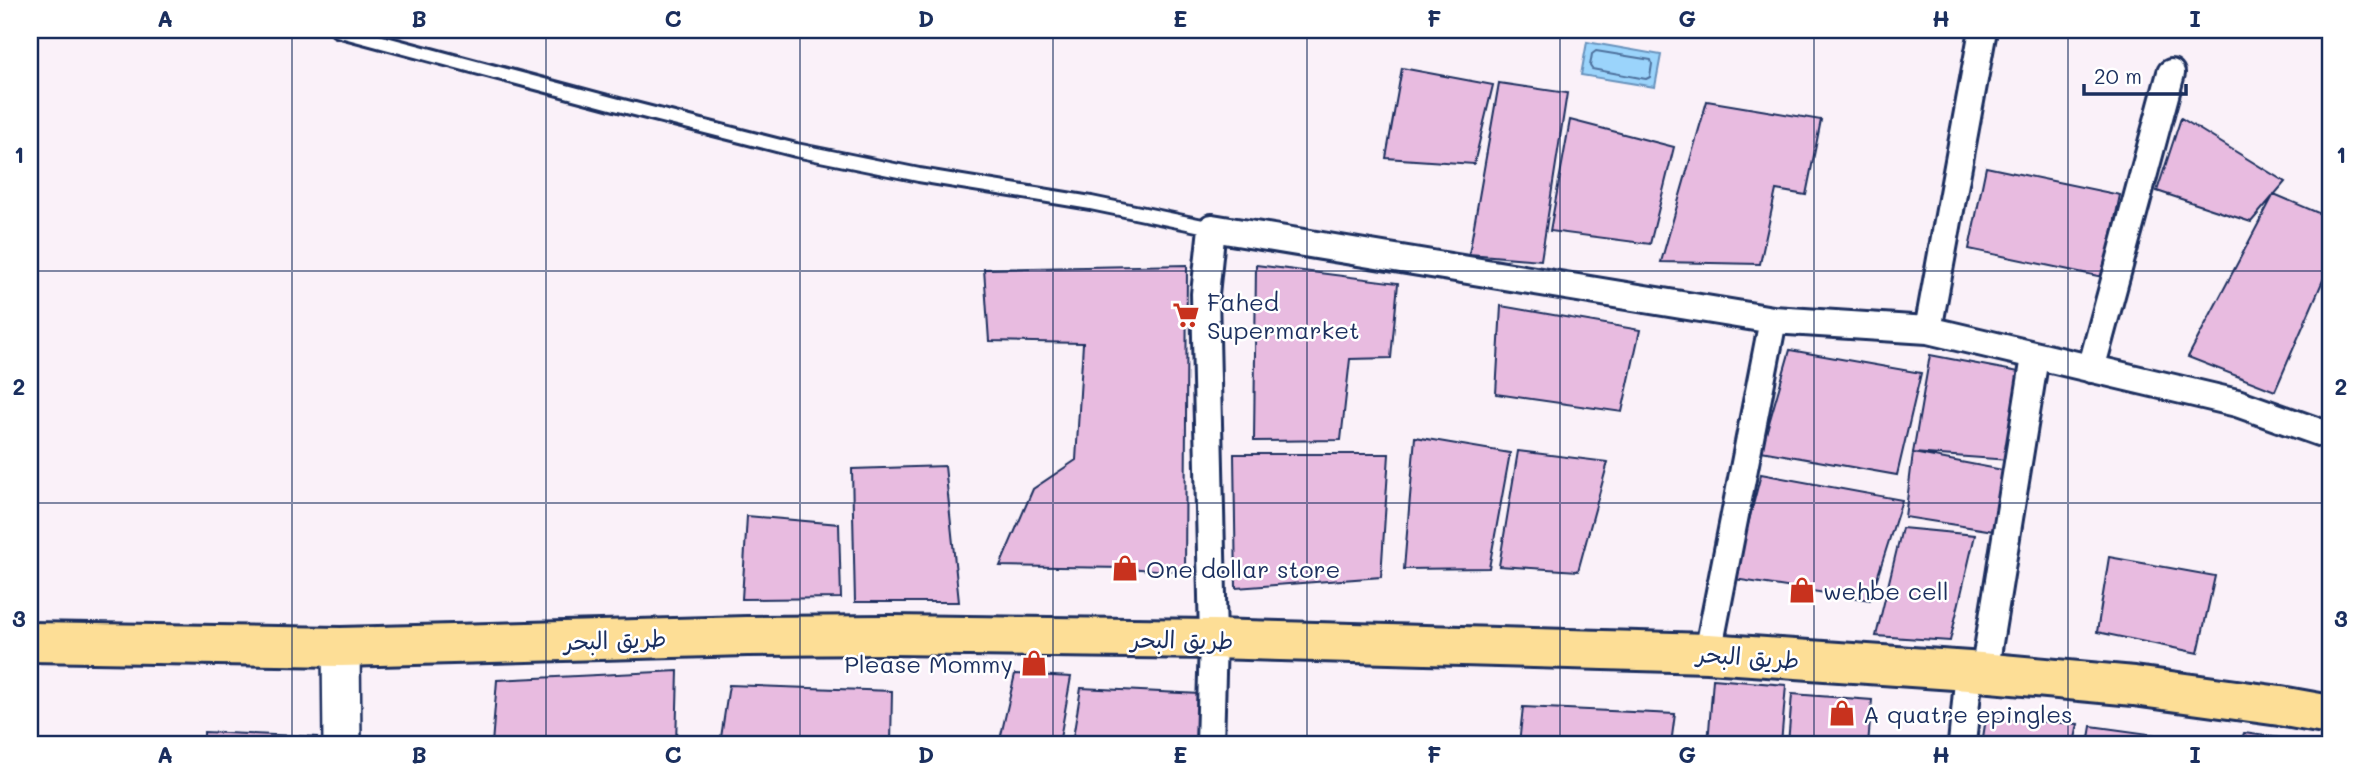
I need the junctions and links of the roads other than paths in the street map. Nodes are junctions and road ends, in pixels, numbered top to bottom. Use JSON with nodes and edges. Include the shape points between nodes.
{"nodes":[{"id":1,"x":337,"y":30,"type":"edge"},
{"id":2,"x":1983,"y":30,"type":"edge"},
{"id":3,"x":2171,"y":73,"type":"dead end"},
{"id":4,"x":1212,"y":228,"type":"junction"},
{"id":5,"x":1773,"y":320,"type":"junction"},
{"id":6,"x":1928,"y":330,"type":"junction"},
{"id":7,"x":2035,"y":357,"type":"junction"},
{"id":8,"x":2091,"y":369,"type":"junction"},
{"id":9,"x":2330,"y":436,"type":"edge"},
{"id":10,"x":1213,"y":639,"type":"junction"},
{"id":11,"x":30,"y":642,"type":"edge"},
{"id":12,"x":341,"y":647,"type":"junction"},
{"id":13,"x":1708,"y":653,"type":"junction"},
{"id":14,"x":1976,"y":673,"type":"junction"},
{"id":15,"x":2330,"y":715,"type":"edge"},
{"id":16,"x":342,"y":744,"type":"edge"},
{"id":17,"x":1210,"y":744,"type":"edge"},
{"id":18,"x":1962,"y":744,"type":"edge"}],
"edges":[{"from":1,"to":4,"type":"lane","via":[[796,150]]},
{"from":2,"to":6,"type":"street"},
{"from":3,"to":8,"type":"street"},
{"from":4,"to":5,"type":"street"},
{"from":4,"to":10,"type":"street","via":[[1205,294]]},
{"from":5,"to":6,"type":"street"},
{"from":5,"to":13,"type":"street"},
{"from":6,"to":7,"type":"street"},
{"from":7,"to":8,"type":"street"},
{"from":7,"to":14,"type":"street"},
{"from":8,"to":9,"type":"street","via":[[2237,404]]},
{"from":10,"to":12,"type":"main road","name":"طريق البحر","via":[[773,636]]},
{"from":10,"to":13,"type":"main road","name":"طريق البحر"},
{"from":10,"to":17,"type":"street"},
{"from":11,"to":12,"type":"main road","name":"طريق البحر"},
{"from":12,"to":16,"type":"street"},
{"from":13,"to":14,"type":"main road","name":"طريق البحر"},
{"from":14,"to":15,"type":"main road","name":"طريق البحر","via":[[2134,686]]},
{"from":14,"to":18,"type":"street"}]}
